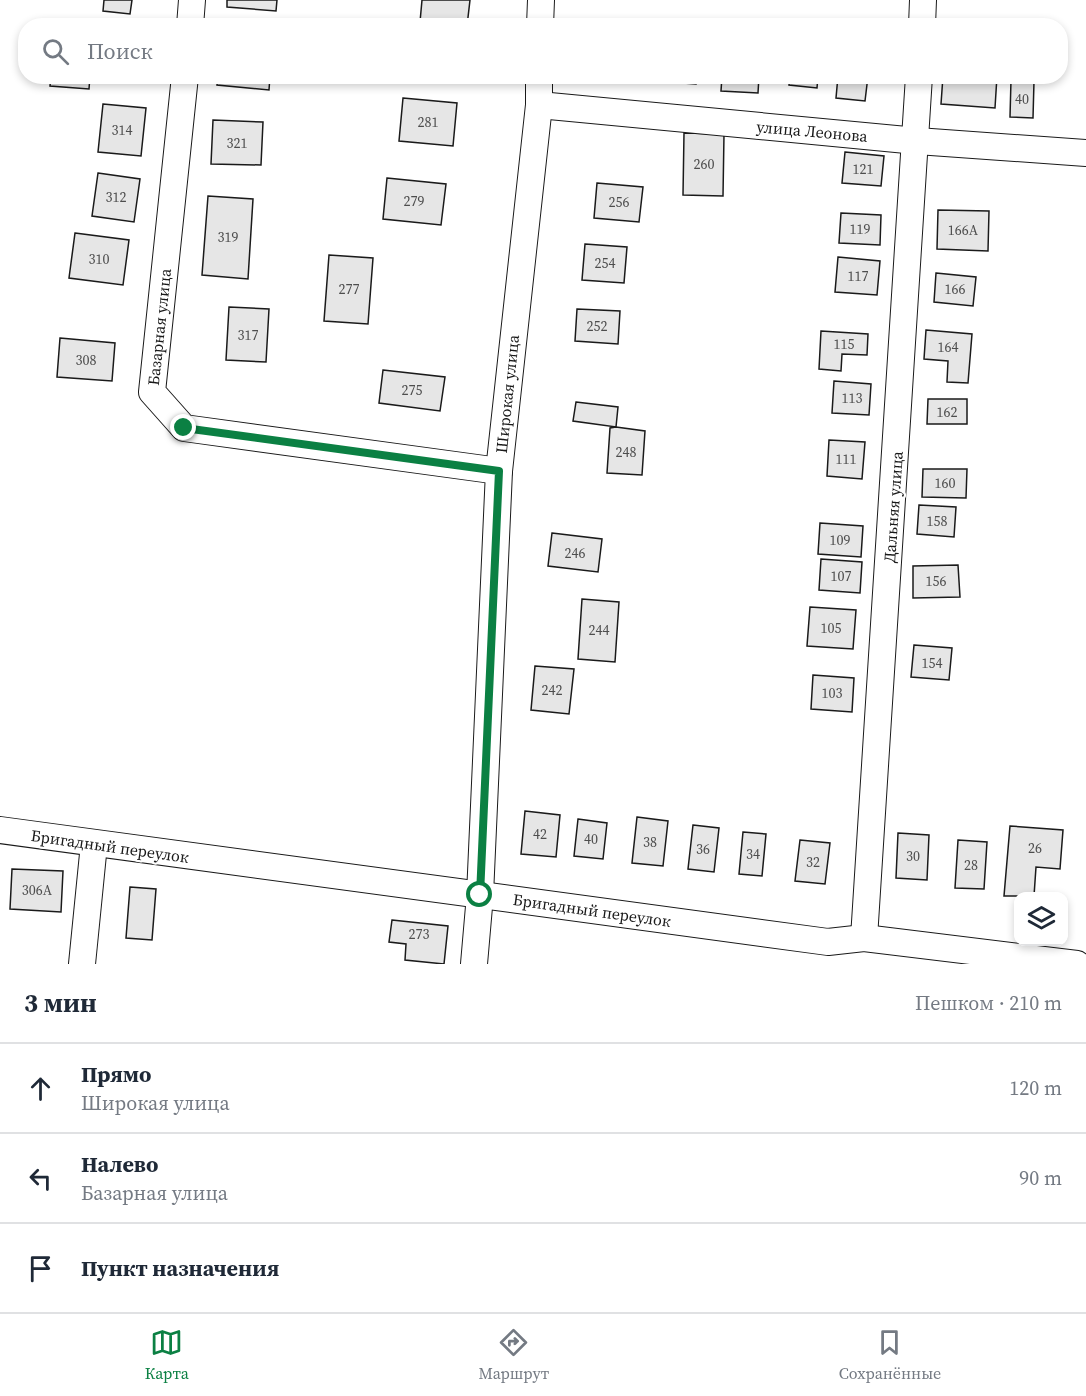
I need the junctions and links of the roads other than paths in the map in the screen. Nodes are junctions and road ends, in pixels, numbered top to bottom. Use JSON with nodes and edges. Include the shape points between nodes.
{"nodes":[{"id":1,"x":192,"y":0,"type":"edge"},
{"id":2,"x":541,"y":0,"type":"edge"},
{"id":3,"x":923,"y":0,"type":"edge"},
{"id":4,"x":191,"y":18,"type":"edge"},
{"id":5,"x":540,"y":18,"type":"edge"},
{"id":6,"x":922,"y":18,"type":"edge"},
{"id":7,"x":183,"y":84,"type":"edge"},
{"id":8,"x":539,"y":84,"type":"edge"},
{"id":9,"x":920,"y":84,"type":"edge"},
{"id":10,"x":539,"y":105,"type":"junction"},
{"id":11,"x":917,"y":141,"type":"junction"},
{"id":12,"x":1086,"y":153,"type":"edge"},
{"id":13,"x":499,"y":471,"type":"junction"},
{"id":14,"x":0,"y":830,"type":"edge"},
{"id":15,"x":94,"y":844,"type":"junction"},
{"id":16,"x":480,"y":895,"type":"junction"},
{"id":17,"x":864,"y":938,"type":"junction"},
{"id":18,"x":827,"y":953,"type":"edge"},
{"id":19,"x":82,"y":964,"type":"edge"},
{"id":20,"x":474,"y":964,"type":"edge"},
{"id":21,"x":1077,"y":964,"type":"edge"}],
"edges":[{"from":1,"to":4,"type":"street"},
{"from":2,"to":5,"type":"street"},
{"from":3,"to":6,"type":"street"},
{"from":7,"to":13,"type":"street","name":"Базарная улица","via":[[152,392],[184,428]]},
{"from":8,"to":10,"type":"street","name":"Широкая улица"},
{"from":9,"to":11,"type":"street","name":"Дальняя улица"},
{"from":10,"to":11,"type":"street","name":"улица Леонова"},
{"from":10,"to":13,"type":"street","name":"Широкая улица"},
{"from":11,"to":12,"type":"street","name":"улица Леонова"},
{"from":11,"to":17,"type":"street","name":"Дальняя улица"},
{"from":13,"to":16,"type":"street","name":"Широкая улица"},
{"from":14,"to":15,"type":"street","name":"Бригадный переулок"},
{"from":15,"to":16,"type":"street","name":"Бригадный переулок"},
{"from":15,"to":19,"type":"street"},
{"from":16,"to":18,"type":"street","name":"Бригадный переулок"},
{"from":16,"to":20,"type":"street","name":"Широкая улица"},
{"from":17,"to":18,"type":"street","name":"Бригадный переулок"},
{"from":17,"to":21,"type":"street","name":"Бригадный переулок"}]}
